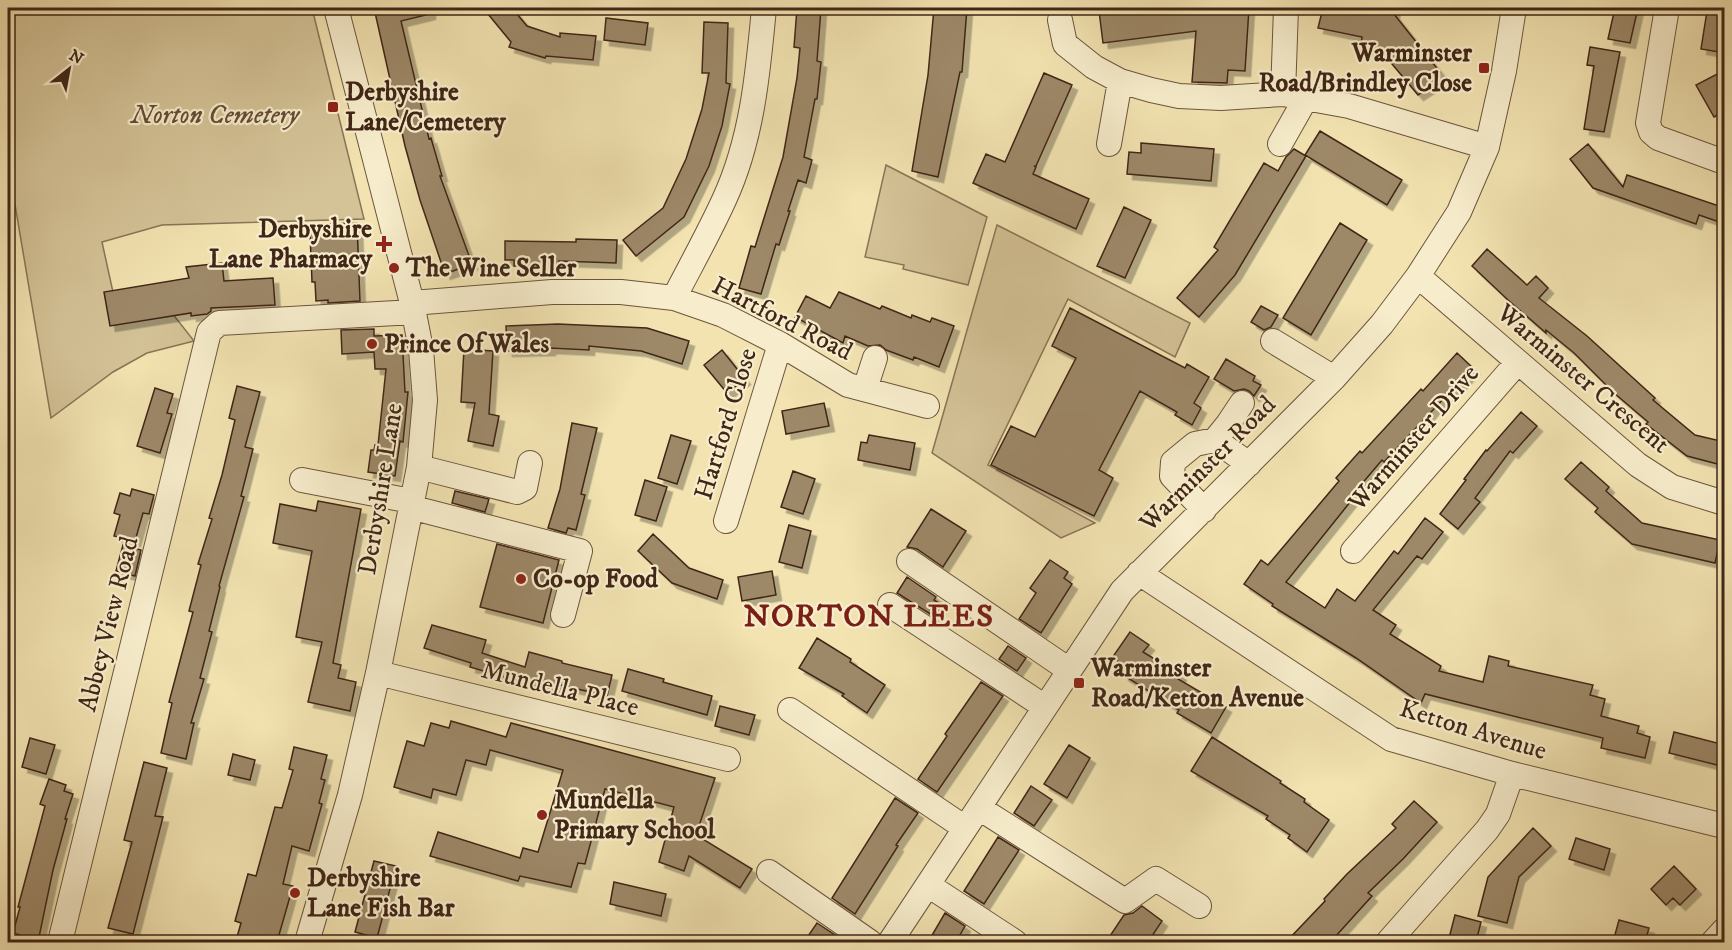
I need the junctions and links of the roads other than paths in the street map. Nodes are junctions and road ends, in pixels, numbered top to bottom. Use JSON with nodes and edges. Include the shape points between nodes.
{"nodes":[{"id":1,"x":336,"y":8,"type":"edge"},
{"id":2,"x":764,"y":8,"type":"edge"},
{"id":3,"x":1286,"y":8,"type":"edge"},
{"id":4,"x":1514,"y":8,"type":"edge"},
{"id":5,"x":1667,"y":8,"type":"edge"},
{"id":6,"x":1060,"y":20,"type":"dead end"},
{"id":7,"x":1120,"y":81,"type":"junction"},
{"id":8,"x":1294,"y":96,"type":"junction"},
{"id":9,"x":1109,"y":144,"type":"dead end"},
{"id":10,"x":1280,"y":144,"type":"dead end"},
{"id":11,"x":1487,"y":147,"type":"junction"},
{"id":12,"x":1725,"y":162,"type":"edge"},
{"id":13,"x":1418,"y":276,"type":"junction"},
{"id":14,"x":674,"y":298,"type":"junction"},
{"id":15,"x":413,"y":307,"type":"junction"},
{"id":16,"x":219,"y":323,"type":"joint"},
{"id":17,"x":1273,"y":342,"type":"dead end"},
{"id":18,"x":780,"y":344,"type":"junction"},
{"id":19,"x":875,"y":358,"type":"dead end"},
{"id":20,"x":1517,"y":363,"type":"junction"},
{"id":21,"x":1334,"y":378,"type":"junction"},
{"id":22,"x":864,"y":389,"type":"junction"},
{"id":23,"x":1242,"y":402,"type":"dead end"},
{"id":24,"x":927,"y":406,"type":"dead end"},
{"id":25,"x":1215,"y":440,"type":"junction"},
{"id":26,"x":530,"y":463,"type":"dead end"},
{"id":27,"x":1249,"y":464,"type":"junction"},
{"id":28,"x":419,"y":467,"type":"junction"},
{"id":29,"x":303,"y":480,"type":"dead end"},
{"id":30,"x":1725,"y":503,"type":"edge"},
{"id":31,"x":410,"y":504,"type":"junction"},
{"id":32,"x":1204,"y":510,"type":"junction"},
{"id":33,"x":726,"y":521,"type":"dead end"},
{"id":34,"x":1353,"y":551,"type":"dead end"},
{"id":35,"x":909,"y":561,"type":"dead end"},
{"id":36,"x":1139,"y":573,"type":"junction"},
{"id":37,"x":890,"y":605,"type":"dead end"},
{"id":38,"x":563,"y":615,"type":"dead end"},
{"id":39,"x":1070,"y":670,"type":"junction"},
{"id":40,"x":378,"y":674,"type":"junction"},
{"id":41,"x":1045,"y":707,"type":"junction"},
{"id":42,"x":790,"y":710,"type":"dead end"},
{"id":43,"x":728,"y":759,"type":"dead end"},
{"id":44,"x":1512,"y":774,"type":"junction"},
{"id":45,"x":979,"y":808,"type":"junction"},
{"id":46,"x":1725,"y":826,"type":"edge"},
{"id":47,"x":965,"y":828,"type":"junction"},
{"id":48,"x":769,"y":872,"type":"dead end"},
{"id":49,"x":928,"y":885,"type":"junction"},
{"id":50,"x":1199,"y":906,"type":"dead end"},
{"id":51,"x":1725,"y":930,"type":"edge"},
{"id":52,"x":60,"y":942,"type":"edge"},
{"id":53,"x":307,"y":942,"type":"edge"},
{"id":54,"x":870,"y":942,"type":"edge"},
{"id":55,"x":890,"y":942,"type":"edge"},
{"id":56,"x":1015,"y":942,"type":"edge"},
{"id":57,"x":1388,"y":942,"type":"edge"},
{"id":58,"x":1713,"y":942,"type":"edge"}],
"edges":[{"from":1,"to":15,"type":"street","name":"Derbyshire Lane"},
{"from":2,"to":14,"type":"street","via":[[758,76],[746,138],[725,199]]},
{"from":3,"to":8,"type":"street"},
{"from":4,"to":11,"type":"street","name":"Warminster Road"},
{"from":5,"to":12,"type":"street","via":[[1648,123],[1651,132]]},
{"from":6,"to":7,"type":"street","via":[[1065,44]]},
{"from":7,"to":8,"type":"street","via":[[1179,96]]},
{"from":7,"to":9,"type":"street"},
{"from":8,"to":10,"type":"street"},
{"from":8,"to":11,"type":"street","via":[[1349,105]]},
{"from":11,"to":13,"type":"street","name":"Warminster Road","via":[[1459,212]]},
{"from":13,"to":20,"type":"street","name":"Warminster Crescent"},
{"from":13,"to":21,"type":"street","name":"Warminster Road","via":[[1383,324]]},
{"from":14,"to":15,"type":"street","name":"Hartford Road","via":[[621,292],[552,292]]},
{"from":14,"to":18,"type":"street","name":"Hartford Road","via":[[723,315]]},
{"from":15,"to":16,"type":"street","name":"Hartford Road"},
{"from":15,"to":28,"type":"street","name":"Derbyshire Lane","via":[[425,400]]},
{"from":16,"to":52,"type":"street","name":"Abbey View Road","via":[[209,332]]},
{"from":17,"to":21,"type":"street"},
{"from":18,"to":22,"type":"street","name":"Hartford Road","via":[[848,385]]},
{"from":18,"to":33,"type":"street","name":"Hartford Close"},
{"from":19,"to":22,"type":"street","name":"Hartford Road"},
{"from":20,"to":30,"type":"street","name":"Warminster Crescent","via":[[1638,465],[1672,487]]},
{"from":20,"to":34,"type":"street","name":"Warminster Drive"},
{"from":21,"to":27,"type":"street","name":"Warminster Road"},
{"from":22,"to":24,"type":"street","name":"Hartford Road"},
{"from":23,"to":25,"type":"street"},
{"from":25,"to":27,"type":"street"},
{"from":25,"to":32,"type":"street","via":[[1195,444],[1173,462],[1172,476]]},
{"from":26,"to":28,"type":"street","via":[[525,488],[517,492]]},
{"from":27,"to":32,"type":"street","name":"Warminster Road"},
{"from":28,"to":31,"type":"street","name":"Derbyshire Lane"},
{"from":29,"to":31,"type":"street"},
{"from":31,"to":38,"type":"street","via":[[580,551]]},
{"from":31,"to":40,"type":"street","name":"Derbyshire Lane"},
{"from":32,"to":36,"type":"street","name":"Warminster Road"},
{"from":35,"to":39,"type":"street"},
{"from":36,"to":39,"type":"street","name":"Warminster Road","via":[[1122,591]]},
{"from":36,"to":44,"type":"street","name":"Ketton Avenue","via":[[1391,739]]},
{"from":37,"to":41,"type":"street"},
{"from":39,"to":41,"type":"street","name":"Warminster Road"},
{"from":40,"to":43,"type":"street","name":"Mundella Place"},
{"from":40,"to":53,"type":"street","name":"Derbyshire Lane","via":[[350,795]]},
{"from":41,"to":45,"type":"street","name":"Warminster Road"},
{"from":42,"to":47,"type":"street"},
{"from":44,"to":46,"type":"street","name":"Ketton Avenue"},
{"from":44,"to":57,"type":"street","via":[[1498,814],[1487,830]]},
{"from":45,"to":47,"type":"street","name":"Warminster Road"},
{"from":45,"to":50,"type":"street","via":[[1125,901],[1156,879]]},
{"from":47,"to":49,"type":"street","name":"Warminster Road"},
{"from":48,"to":54,"type":"street"},
{"from":49,"to":55,"type":"street","name":"Warminster Road"},
{"from":49,"to":56,"type":"street"},
{"from":51,"to":58,"type":"street"}]}
